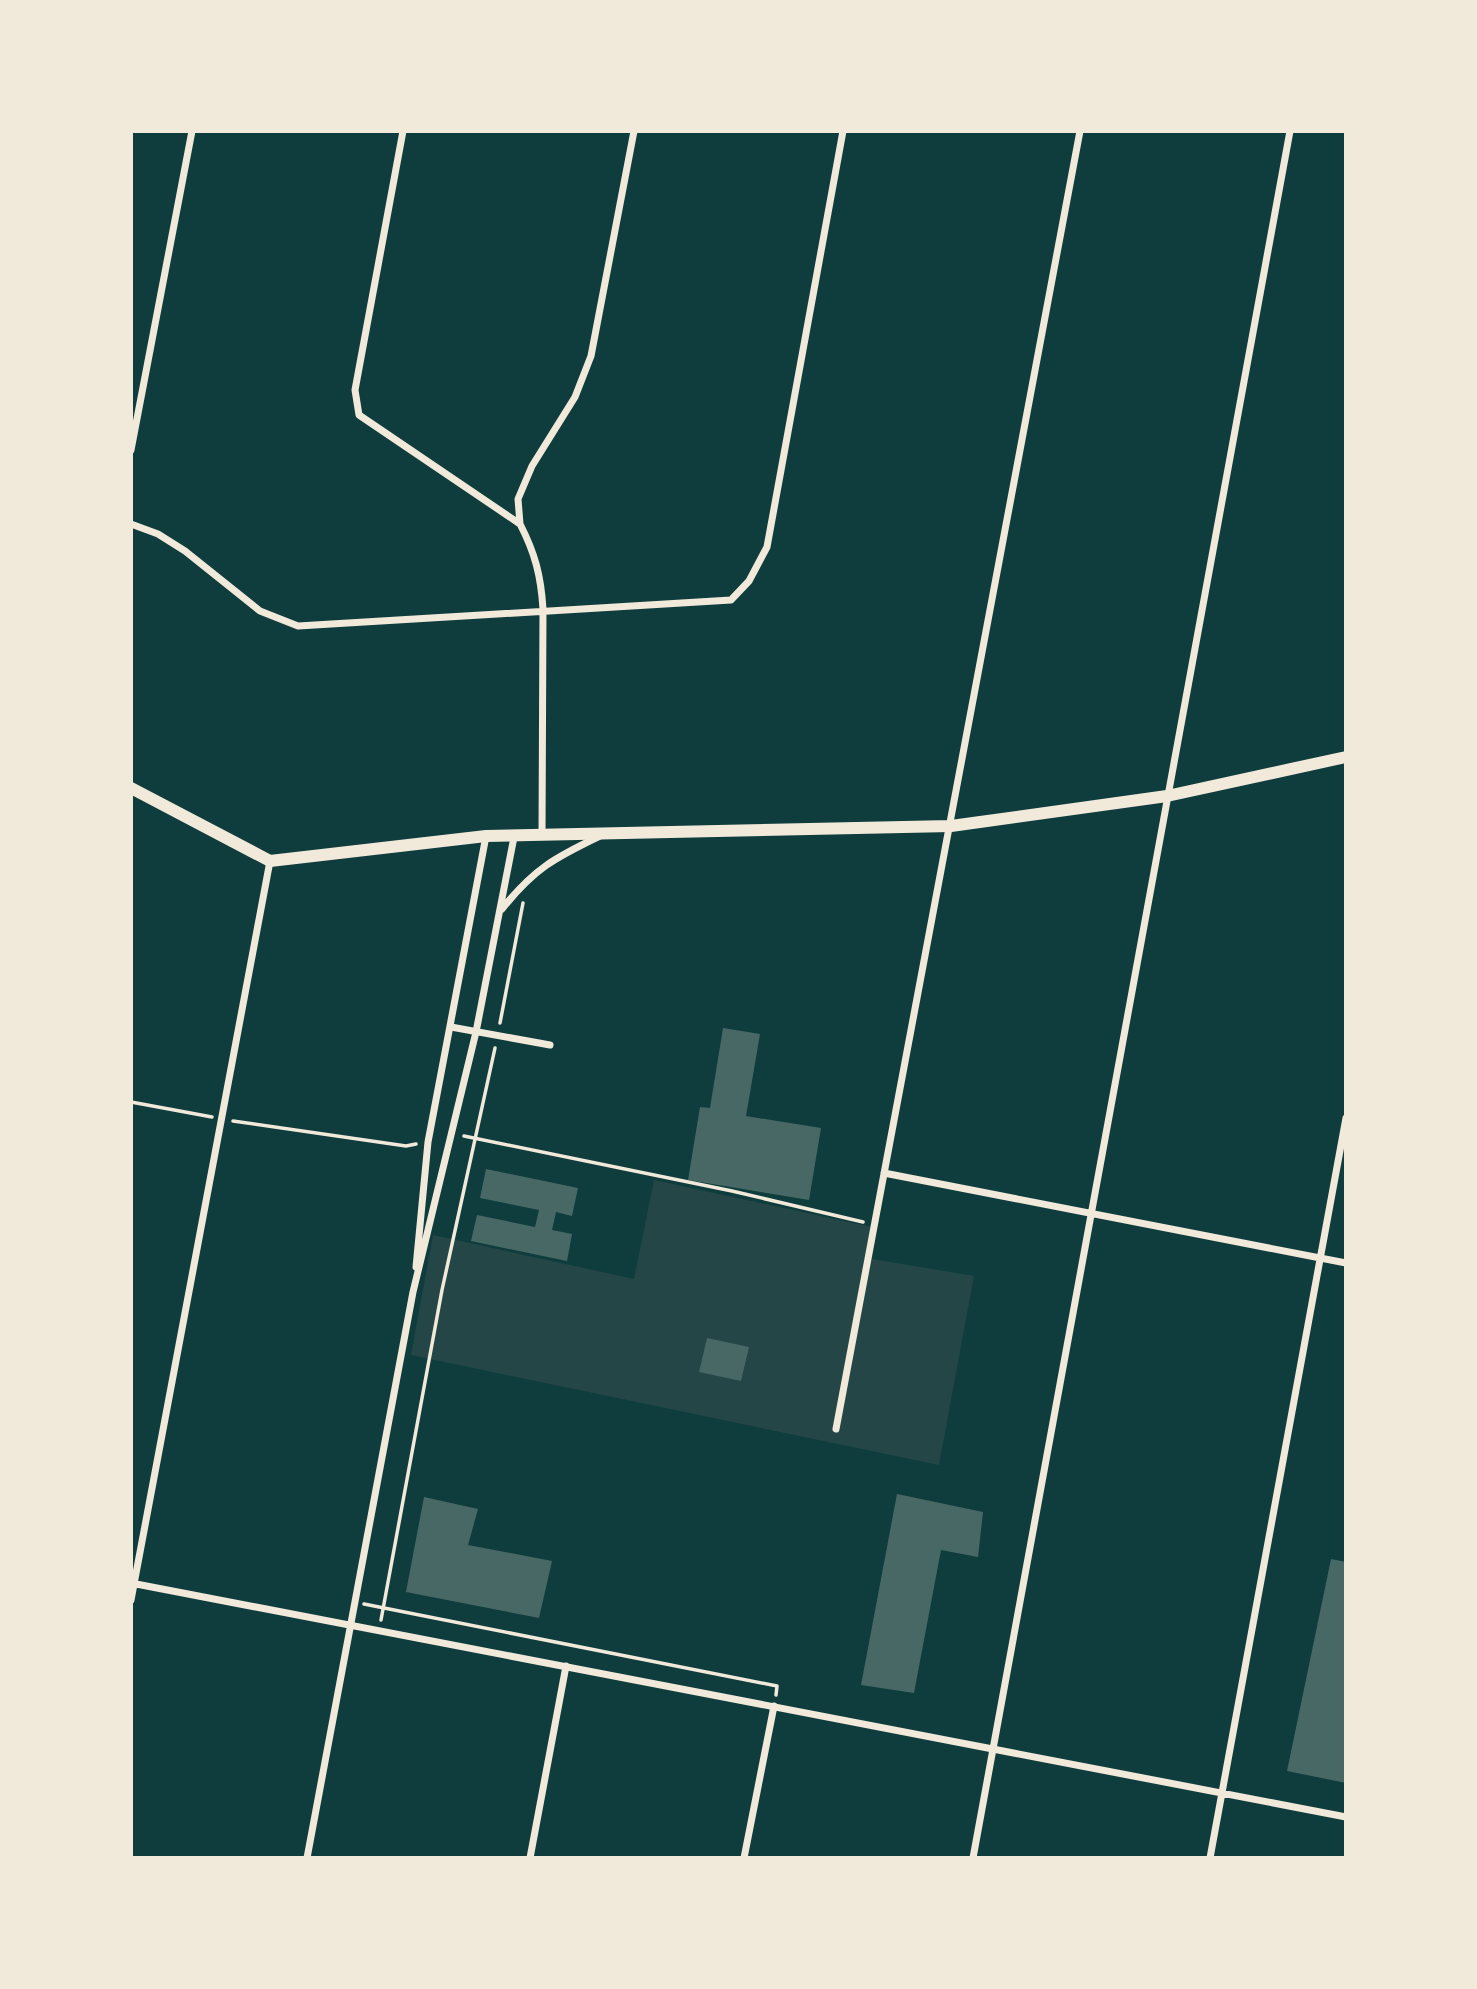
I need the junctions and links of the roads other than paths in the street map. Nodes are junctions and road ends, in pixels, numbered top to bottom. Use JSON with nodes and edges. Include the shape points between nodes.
{"nodes":[{"id":1,"x":192,"y":131,"type":"edge"},
{"id":2,"x":403,"y":131,"type":"edge"},
{"id":3,"x":634,"y":131,"type":"edge"},
{"id":4,"x":844,"y":131,"type":"edge"},
{"id":5,"x":1080,"y":131,"type":"edge"},
{"id":6,"x":1290,"y":131,"type":"edge"},
{"id":7,"x":131,"y":450,"type":"edge"},
{"id":8,"x":131,"y":524,"type":"edge"},
{"id":9,"x":520,"y":524,"type":"junction"},
{"id":10,"x":543,"y":609,"type":"junction"},
{"id":11,"x":1346,"y":757,"type":"edge"},
{"id":12,"x":131,"y":788,"type":"edge"},
{"id":13,"x":1167,"y":796,"type":"junction"},
{"id":14,"x":951,"y":826,"type":"junction"},
{"id":15,"x":603,"y":835,"type":"junction"},
{"id":16,"x":486,"y":836,"type":"junction"},
{"id":17,"x":542,"y":836,"type":"junction"},
{"id":18,"x":514,"y":837,"type":"junction"},
{"id":19,"x":270,"y":861,"type":"junction"},
{"id":20,"x":500,"y":912,"type":"junction"},
{"id":21,"x":451,"y":1027,"type":"junction"},
{"id":22,"x":476,"y":1032,"type":"junction"},
{"id":23,"x":551,"y":1045,"type":"dead end"},
{"id":24,"x":1346,"y":1118,"type":"edge"},
{"id":25,"x":884,"y":1173,"type":"junction"},
{"id":26,"x":1090,"y":1213,"type":"junction"},
{"id":27,"x":1318,"y":1258,"type":"junction"},
{"id":28,"x":1346,"y":1263,"type":"edge"},
{"id":29,"x":414,"y":1292,"type":"junction"},
{"id":30,"x":836,"y":1429,"type":"dead end"},
{"id":31,"x":133,"y":1584,"type":"edge"},
{"id":32,"x":131,"y":1601,"type":"edge"},
{"id":33,"x":351,"y":1624,"type":"junction"},
{"id":34,"x":566,"y":1666,"type":"junction"},
{"id":35,"x":774,"y":1706,"type":"junction"},
{"id":36,"x":992,"y":1748,"type":"junction"},
{"id":37,"x":1223,"y":1793,"type":"junction"},
{"id":38,"x":1346,"y":1817,"type":"edge"},
{"id":39,"x":307,"y":1858,"type":"edge"},
{"id":40,"x":530,"y":1858,"type":"edge"},
{"id":41,"x":744,"y":1858,"type":"edge"},
{"id":42,"x":972,"y":1858,"type":"edge"},
{"id":43,"x":1210,"y":1858,"type":"edge"}],
"edges":[{"from":1,"to":7,"type":"street"},
{"from":2,"to":9,"type":"street","via":[[355,390],[359,415]]},
{"from":3,"to":9,"type":"street","via":[[591,356],[575,397],[518,499]]},
{"from":4,"to":10,"type":"street","via":[[767,547],[749,581],[731,600]]},
{"from":5,"to":14,"type":"street"},
{"from":6,"to":13,"type":"street"},
{"from":8,"to":10,"type":"street","via":[[185,551],[260,611],[298,625]]},
{"from":9,"to":10,"type":"street","via":[[541,574]]},
{"from":10,"to":17,"type":"street"},
{"from":11,"to":13,"type":"street"},
{"from":12,"to":19,"type":"street"},
{"from":13,"to":14,"type":"street"},
{"from":13,"to":26,"type":"street"},
{"from":14,"to":15,"type":"street"},
{"from":14,"to":25,"type":"street"},
{"from":15,"to":17,"type":"street"},
{"from":15,"to":20,"type":"street","via":[[554,858],[526,879]]},
{"from":16,"to":18,"type":"street"},
{"from":16,"to":19,"type":"street"},
{"from":16,"to":21,"type":"street"},
{"from":17,"to":18,"type":"street"},
{"from":18,"to":20,"type":"street"},
{"from":19,"to":31,"type":"street"},
{"from":20,"to":22,"type":"street"},
{"from":21,"to":22,"type":"street"},
{"from":21,"to":29,"type":"street","via":[[428,1142]]},
{"from":22,"to":23,"type":"street"},
{"from":22,"to":29,"type":"street"},
{"from":24,"to":27,"type":"street"},
{"from":25,"to":26,"type":"street"},
{"from":25,"to":30,"type":"street"},
{"from":26,"to":27,"type":"street"},
{"from":26,"to":36,"type":"street"},
{"from":27,"to":28,"type":"street"},
{"from":27,"to":37,"type":"street"},
{"from":29,"to":33,"type":"street"},
{"from":31,"to":32,"type":"street"},
{"from":31,"to":33,"type":"street"},
{"from":33,"to":34,"type":"street"},
{"from":33,"to":39,"type":"street"},
{"from":34,"to":35,"type":"street"},
{"from":34,"to":40,"type":"street"},
{"from":35,"to":36,"type":"street"},
{"from":35,"to":41,"type":"street"},
{"from":36,"to":37,"type":"street"},
{"from":36,"to":42,"type":"street"},
{"from":37,"to":38,"type":"street"},
{"from":37,"to":43,"type":"street"}]}
